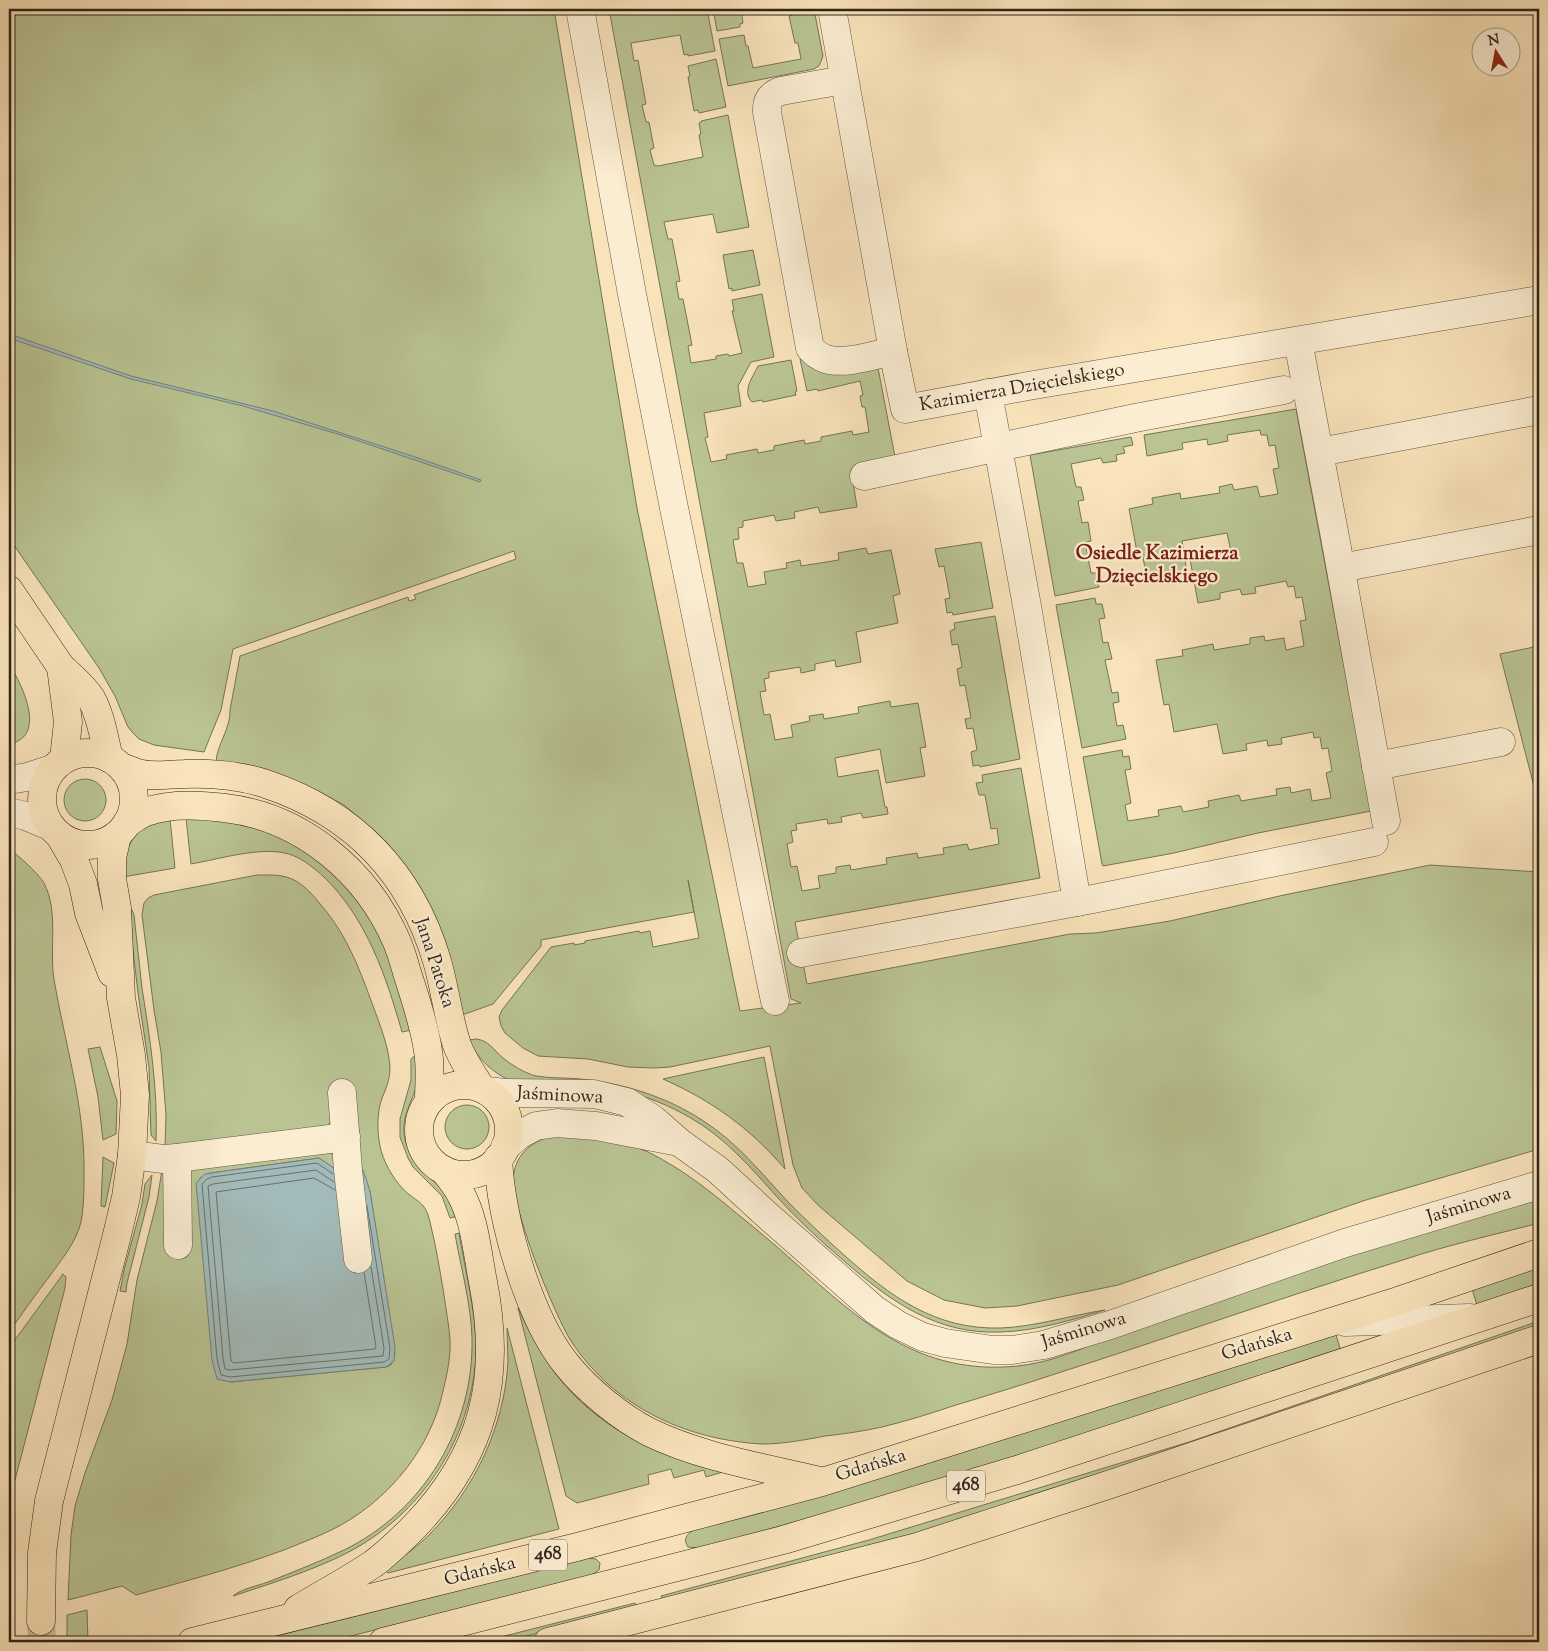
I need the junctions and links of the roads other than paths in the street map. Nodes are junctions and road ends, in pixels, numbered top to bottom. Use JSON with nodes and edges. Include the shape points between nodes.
{"nodes":[{"id":1,"x":580,"y":9,"type":"edge"},
{"id":2,"x":832,"y":9,"type":"edge"},
{"id":3,"x":844,"y":80,"type":"junction"},
{"id":4,"x":1539,"y":300,"type":"edge"},
{"id":5,"x":1298,"y":341,"type":"junction"},
{"id":6,"x":893,"y":351,"type":"junction"},
{"id":7,"x":1284,"y":390,"type":"dead end"},
{"id":8,"x":988,"y":393,"type":"junction"},
{"id":9,"x":1539,"y":410,"type":"edge"},
{"id":10,"x":998,"y":448,"type":"junction"},
{"id":11,"x":1320,"y":452,"type":"junction"},
{"id":12,"x":864,"y":476,"type":"dead end"},
{"id":13,"x":1539,"y":530,"type":"edge"},
{"id":14,"x":1341,"y":568,"type":"junction"},
{"id":15,"x":9,"y":590,"type":"edge"},
{"id":16,"x":61,"y":668,"type":"junction"},
{"id":17,"x":1501,"y":742,"type":"dead end"},
{"id":18,"x":115,"y":762,"type":"junction"},
{"id":19,"x":58,"y":764,"type":"junction"},
{"id":20,"x":1376,"y":766,"type":"junction"},
{"id":21,"x":9,"y":780,"type":"edge"},
{"id":22,"x":9,"y":812,"type":"edge"},
{"id":23,"x":122,"y":829,"type":"junction"},
{"id":24,"x":55,"y":831,"type":"junction"},
{"id":25,"x":1077,"y":902,"type":"junction"},
{"id":26,"x":801,"y":954,"type":"dead end"},
{"id":27,"x":121,"y":998,"type":"junction"},
{"id":28,"x":775,"y":1001,"type":"dead end"},
{"id":29,"x":484,"y":1090,"type":"junction"},
{"id":30,"x":342,"y":1092,"type":"dead end"},
{"id":31,"x":429,"y":1100,"type":"junction"},
{"id":32,"x":346,"y":1137,"type":"junction"},
{"id":33,"x":678,"y":1142,"type":"junction"},
{"id":34,"x":502,"y":1153,"type":"junction"},
{"id":35,"x":132,"y":1155,"type":"junction"},
{"id":36,"x":176,"y":1158,"type":"junction"},
{"id":37,"x":444,"y":1170,"type":"junction"},
{"id":38,"x":1539,"y":1185,"type":"edge"},
{"id":39,"x":178,"y":1245,"type":"dead end"},
{"id":40,"x":1539,"y":1253,"type":"edge"},
{"id":41,"x":358,"y":1259,"type":"dead end"},
{"id":42,"x":1468,"y":1278,"type":"junction"},
{"id":43,"x":1539,"y":1298,"type":"edge"},
{"id":44,"x":1481,"y":1318,"type":"junction"},
{"id":45,"x":1407,"y":1320,"type":"junction"},
{"id":46,"x":1331,"y":1322,"type":"junction"},
{"id":47,"x":1539,"y":1339,"type":"edge"},
{"id":48,"x":1345,"y":1362,"type":"junction"},
{"id":49,"x":822,"y":1482,"type":"junction"},
{"id":50,"x":651,"y":1616,"type":"junction"},
{"id":51,"x":41,"y":1621,"type":"tunnel mouth"},
{"id":52,"x":273,"y":1624,"type":"junction"},
{"id":53,"x":192,"y":1642,"type":"edge"},
{"id":54,"x":383,"y":1642,"type":"edge"},
{"id":55,"x":548,"y":1642,"type":"edge"},
{"id":56,"x":591,"y":1642,"type":"edge"}],
"edges":[{"from":1,"to":28,"type":"street","via":[[674,508]]},
{"from":2,"to":3,"type":"street","name":"Kazimierza Dzięcielskiego"},
{"from":3,"to":6,"type":"street","name":"Kazimierza Dzięcielskiego"},
{"from":3,"to":6,"type":"street","via":[[781,91],[769,98],[767,112],[810,348],[827,360],[840,361]]},
{"from":4,"to":5,"type":"street","name":"Kazimierza Dzięcielskiego"},
{"from":5,"to":8,"type":"street","name":"Kazimierza Dzięcielskiego"},
{"from":5,"to":11,"type":"street"},
{"from":6,"to":8,"type":"street","name":"Kazimierza Dzięcielskiego","via":[[905,409]]},
{"from":7,"to":10,"type":"street"},
{"from":8,"to":10,"type":"street"},
{"from":9,"to":11,"type":"street"},
{"from":10,"to":12,"type":"street"},
{"from":10,"to":25,"type":"street"},
{"from":11,"to":14,"type":"street"},
{"from":13,"to":14,"type":"street"},
{"from":14,"to":20,"type":"street"},
{"from":15,"to":16,"type":"main road"},
{"from":16,"to":18,"type":"main road","via":[[91,698]]},
{"from":16,"to":19,"type":"main road","via":[[68,722]]},
{"from":17,"to":20,"type":"street"},
{"from":18,"to":19,"type":"main road","via":[[94,753],[79,754]]},
{"from":18,"to":23,"type":"main road","via":[[130,780],[134,794],[133,810]]},
{"from":18,"to":29,"type":"main road","name":"Jana Patoka","via":[[143,774],[228,775],[264,784],[299,796],[354,830],[379,855],[417,910],[437,960],[458,1046]]},
{"from":19,"to":21,"type":"street","via":[[27,777]]},
{"from":19,"to":24,"type":"main road","via":[[44,782],[41,797],[43,812]]},
{"from":20,"to":25,"type":"street","via":[[1380,832]]},
{"from":22,"to":24,"type":"street","via":[[26,816]]},
{"from":23,"to":24,"type":"main road","via":[[104,842],[89,845],[74,843]]},
{"from":23,"to":27,"type":"main road","via":[[112,858]]},
{"from":23,"to":31,"type":"main road","name":"Jana Patoka","via":[[147,811],[169,807],[205,805],[236,809],[263,816],[315,841],[345,866],[370,894],[397,943],[429,1053]]},
{"from":24,"to":27,"type":"main road","via":[[74,860],[89,913]]},
{"from":25,"to":26,"type":"street"},
{"from":27,"to":35,"type":"main road","via":[[135,1095]]},
{"from":29,"to":31,"type":"main road","via":[[460,1085],[445,1088]]},
{"from":29,"to":33,"type":"street","name":"Jaśminowa","via":[[594,1094],[627,1102]]},
{"from":29,"to":34,"type":"main road","via":[[498,1100],[506,1113],[509,1130]]},
{"from":30,"to":32,"type":"street"},
{"from":31,"to":37,"type":"main road","via":[[420,1118],[420,1139],[428,1157]]},
{"from":32,"to":36,"type":"street"},
{"from":32,"to":41,"type":"street"},
{"from":33,"to":34,"type":"street","name":"Jaśminowa","via":[[596,1126],[557,1123],[536,1126],[519,1135]]},
{"from":33,"to":38,"type":"street","name":"Jaśminowa","via":[[718,1170],[794,1239],[898,1325],[945,1343],[993,1350],[1044,1345],[1345,1243]]},
{"from":34,"to":37,"type":"main road","via":[[478,1172],[455,1174]]},
{"from":34,"to":49,"type":"main road","via":[[503,1203],[532,1302],[566,1364],[585,1385],[605,1403],[648,1431],[687,1448]]},
{"from":35,"to":36,"type":"street"},
{"from":35,"to":51,"type":"main road","via":[[126,1197],[49,1500],[42,1552]]},
{"from":36,"to":39,"type":"street"},
{"from":37,"to":52,"type":"main road","via":[[469,1212],[485,1293],[491,1356],[484,1409],[474,1440],[435,1504],[406,1534],[373,1563]]},
{"from":40,"to":42,"type":"main road","name":"Gdańska","number":"468"},
{"from":42,"to":45,"type":"street"},
{"from":42,"to":46,"type":"main road","name":"Gdańska","number":"468"},
{"from":43,"to":44,"type":"main road","number":"468"},
{"from":44,"to":45,"type":"street"},
{"from":44,"to":48,"type":"main road","number":"468"},
{"from":45,"to":46,"type":"street"},
{"from":45,"to":48,"type":"street"},
{"from":46,"to":49,"type":"main road","name":"Gdańska","number":"468"},
{"from":47,"to":50,"type":"main road","via":[[918,1548]]},
{"from":48,"to":54,"type":"main road","number":"468","via":[[1017,1470],[783,1540]]},
{"from":49,"to":52,"type":"main road","name":"Gdańska","number":"468","via":[[577,1548]]},
{"from":50,"to":55,"type":"main road"},
{"from":50,"to":56,"type":"main road"},
{"from":52,"to":53,"type":"main road","name":"Gdańska","number":"468"}]}
